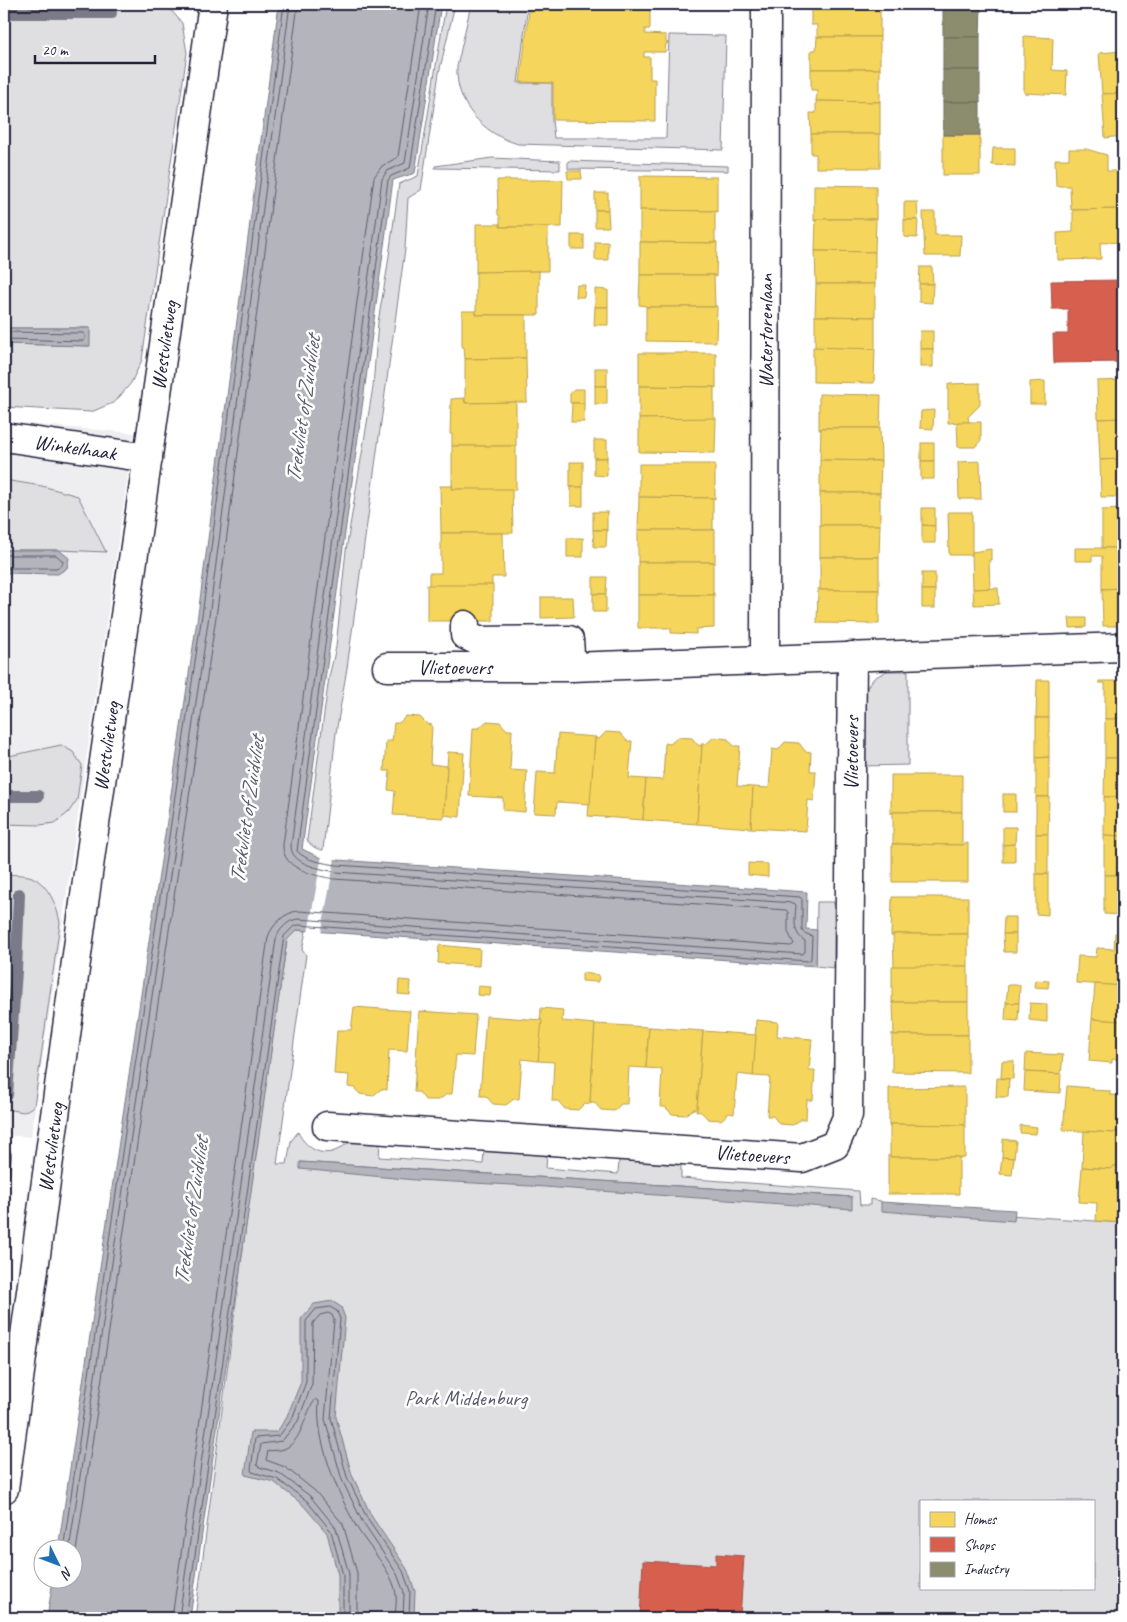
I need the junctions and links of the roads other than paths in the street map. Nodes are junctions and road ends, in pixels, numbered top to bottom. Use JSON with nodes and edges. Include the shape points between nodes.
{"nodes":[{"id":1,"x":213,"y":4,"type":"edge"},
{"id":2,"x":766,"y":4,"type":"edge"},
{"id":3,"x":4,"y":437,"type":"edge"},
{"id":4,"x":148,"y":458,"type":"junction"},
{"id":5,"x":464,"y":625,"type":"dead end"},
{"id":6,"x":1123,"y":647,"type":"edge"},
{"id":7,"x":852,"y":656,"type":"junction"},
{"id":8,"x":765,"y":660,"type":"junction"},
{"id":9,"x":387,"y":667,"type":"dead end"},
{"id":10,"x":571,"y":667,"type":"junction"},
{"id":11,"x":327,"y":1126,"type":"dead end"},
{"id":12,"x":4,"y":1489,"type":"edge"}],
"edges":[{"from":1,"to":4,"type":"street","name":"Westvlietweg"},
{"from":2,"to":8,"type":"street","name":"Watertorenlaan"},
{"from":3,"to":4,"type":"street","name":"Winkelhaak"},
{"from":4,"to":12,"type":"street","name":"Westvlietweg"},
{"from":5,"to":10,"type":"street","via":[[465,635],[478,641],[569,640]]},
{"from":6,"to":7,"type":"street","name":"Vlietoevers"},
{"from":7,"to":8,"type":"street","name":"Vlietoevers"},
{"from":7,"to":11,"type":"street","name":"Vlietoevers","via":[[848,1115],[835,1145],[802,1158]]},
{"from":8,"to":10,"type":"street","name":"Vlietoevers"},
{"from":9,"to":10,"type":"street","name":"Vlietoevers"}]}
